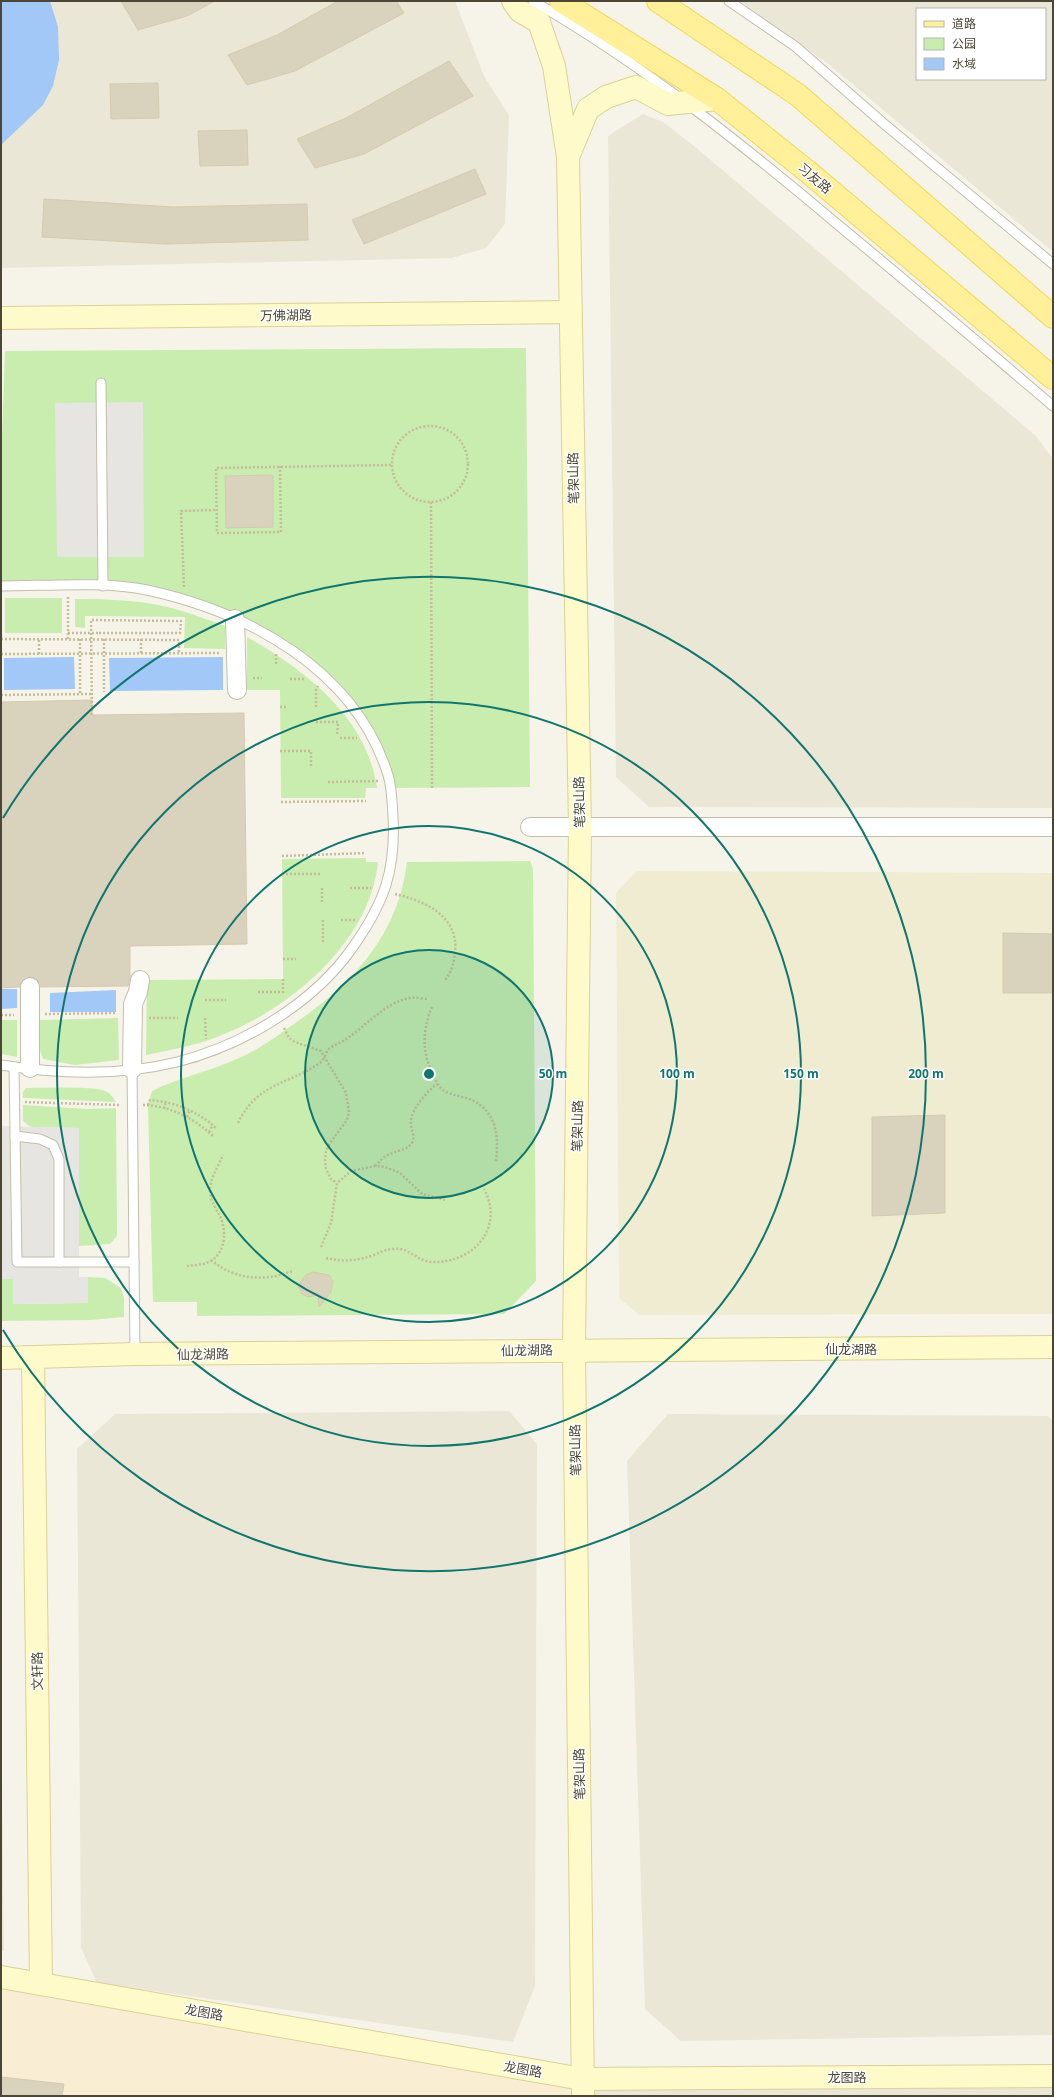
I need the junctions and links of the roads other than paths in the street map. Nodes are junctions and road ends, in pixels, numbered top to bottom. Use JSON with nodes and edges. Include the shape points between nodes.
{"nodes":[{"id":1,"x":513,"y":1,"type":"edge"},
{"id":2,"x":533,"y":1,"type":"edge"},
{"id":3,"x":561,"y":1,"type":"edge"},
{"id":4,"x":658,"y":1,"type":"edge"},
{"id":5,"x":729,"y":1,"type":"edge"},
{"id":6,"x":717,"y":99,"type":"junction"},
{"id":7,"x":685,"y":102,"type":"junction"},
{"id":8,"x":568,"y":157,"type":"junction"},
{"id":9,"x":1053,"y":264,"type":"edge"},
{"id":10,"x":570,"y":312,"type":"junction"},
{"id":11,"x":1050,"y":313,"type":"edge"},
{"id":12,"x":1,"y":318,"type":"edge"},
{"id":13,"x":1053,"y":378,"type":"edge"},
{"id":14,"x":101,"y":383,"type":"dead end"},
{"id":15,"x":1053,"y":406,"type":"edge"},
{"id":16,"x":1,"y":586,"type":"edge"},
{"id":17,"x":103,"y":586,"type":"junction"},
{"id":18,"x":235,"y":619,"type":"junction"},
{"id":19,"x":236,"y":690,"type":"dead end"},
{"id":20,"x":530,"y":827,"type":"dead end"},
{"id":21,"x":1053,"y":827,"type":"edge"},
{"id":22,"x":580,"y":828,"type":"junction"},
{"id":23,"x":140,"y":980,"type":"dead end"},
{"id":24,"x":30,"y":987,"type":"dead end"},
{"id":25,"x":1,"y":1065,"type":"edge"},
{"id":26,"x":22,"y":1068,"type":"junction"},
{"id":27,"x":132,"y":1069,"type":"junction"},
{"id":28,"x":15,"y":1136,"type":"junction"},
{"id":29,"x":59,"y":1262,"type":"junction"},
{"id":30,"x":134,"y":1262,"type":"junction"},
{"id":31,"x":1053,"y":1347,"type":"edge"},
{"id":32,"x":574,"y":1350,"type":"junction"},
{"id":33,"x":135,"y":1354,"type":"junction"},
{"id":34,"x":1,"y":1358,"type":"edge"},
{"id":35,"x":33,"y":1358,"type":"junction"},
{"id":36,"x":1,"y":1977,"type":"edge"},
{"id":37,"x":41,"y":1984,"type":"junction"},
{"id":38,"x":1053,"y":2076,"type":"edge"},
{"id":39,"x":582,"y":2087,"type":"edge"}],
"edges":[{"from":1,"to":8,"type":"street","name":"笔架山路","via":[[520,11],[539,22],[554,66]]},
{"from":2,"to":7,"type":"lane","via":[[586,32]]},
{"from":3,"to":6,"type":"main road","name":"习友路"},
{"from":4,"to":11,"type":"main road","via":[[798,95]]},
{"from":5,"to":9,"type":"lane","via":[[796,47]]},
{"from":6,"to":7,"type":"street"},
{"from":6,"to":13,"type":"main road","name":"习友路","via":[[807,171]]},
{"from":7,"to":8,"type":"street","via":[[668,104],[636,87],[606,97],[588,109]]},
{"from":7,"to":15,"type":"lane","via":[[756,156]]},
{"from":8,"to":10,"type":"street","name":"笔架山路"},
{"from":10,"to":12,"type":"street","name":"万佛湖路"},
{"from":10,"to":22,"type":"street","name":"笔架山路"},
{"from":14,"to":17,"type":"lane"},
{"from":16,"to":17,"type":"lane"},
{"from":17,"to":18,"type":"lane","via":[[144,590],[184,600]]},
{"from":18,"to":19,"type":"street"},
{"from":18,"to":27,"type":"lane","via":[[281,642],[324,675],[352,706],[370,732],[389,776],[393,829],[391,871],[385,892],[369,925],[341,965],[316,990],[278,1018],[230,1043],[178,1062]]},
{"from":20,"to":22,"type":"street"},
{"from":21,"to":22,"type":"street"},
{"from":22,"to":32,"type":"street","name":"笔架山路"},
{"from":23,"to":27,"type":"street","via":[[133,1004]]},
{"from":24,"to":26,"type":"street","via":[[30,1014]]},
{"from":25,"to":26,"type":"lane"},
{"from":26,"to":27,"type":"lane","via":[[103,1072]]},
{"from":26,"to":28,"type":"lane","via":[[14,1101]]},
{"from":27,"to":30,"type":"lane"},
{"from":28,"to":29,"type":"lane","via":[[40,1139],[53,1145],[59,1159]]},
{"from":28,"to":29,"type":"lane","via":[[18,1262]]},
{"from":29,"to":30,"type":"lane"},
{"from":30,"to":33,"type":"lane"},
{"from":31,"to":32,"type":"street","name":"仙龙湖路"},
{"from":32,"to":33,"type":"street","name":"仙龙湖路"},
{"from":32,"to":39,"type":"street","name":"笔架山路"},
{"from":33,"to":35,"type":"street","name":"仙龙湖路"},
{"from":34,"to":35,"type":"street","name":"仙龙湖路"},
{"from":35,"to":37,"type":"street","name":"文轩路"},
{"from":36,"to":37,"type":"street","name":"龙图路"},
{"from":37,"to":39,"type":"street","name":"龙图路"},
{"from":38,"to":39,"type":"street","name":"龙图路"}]}
